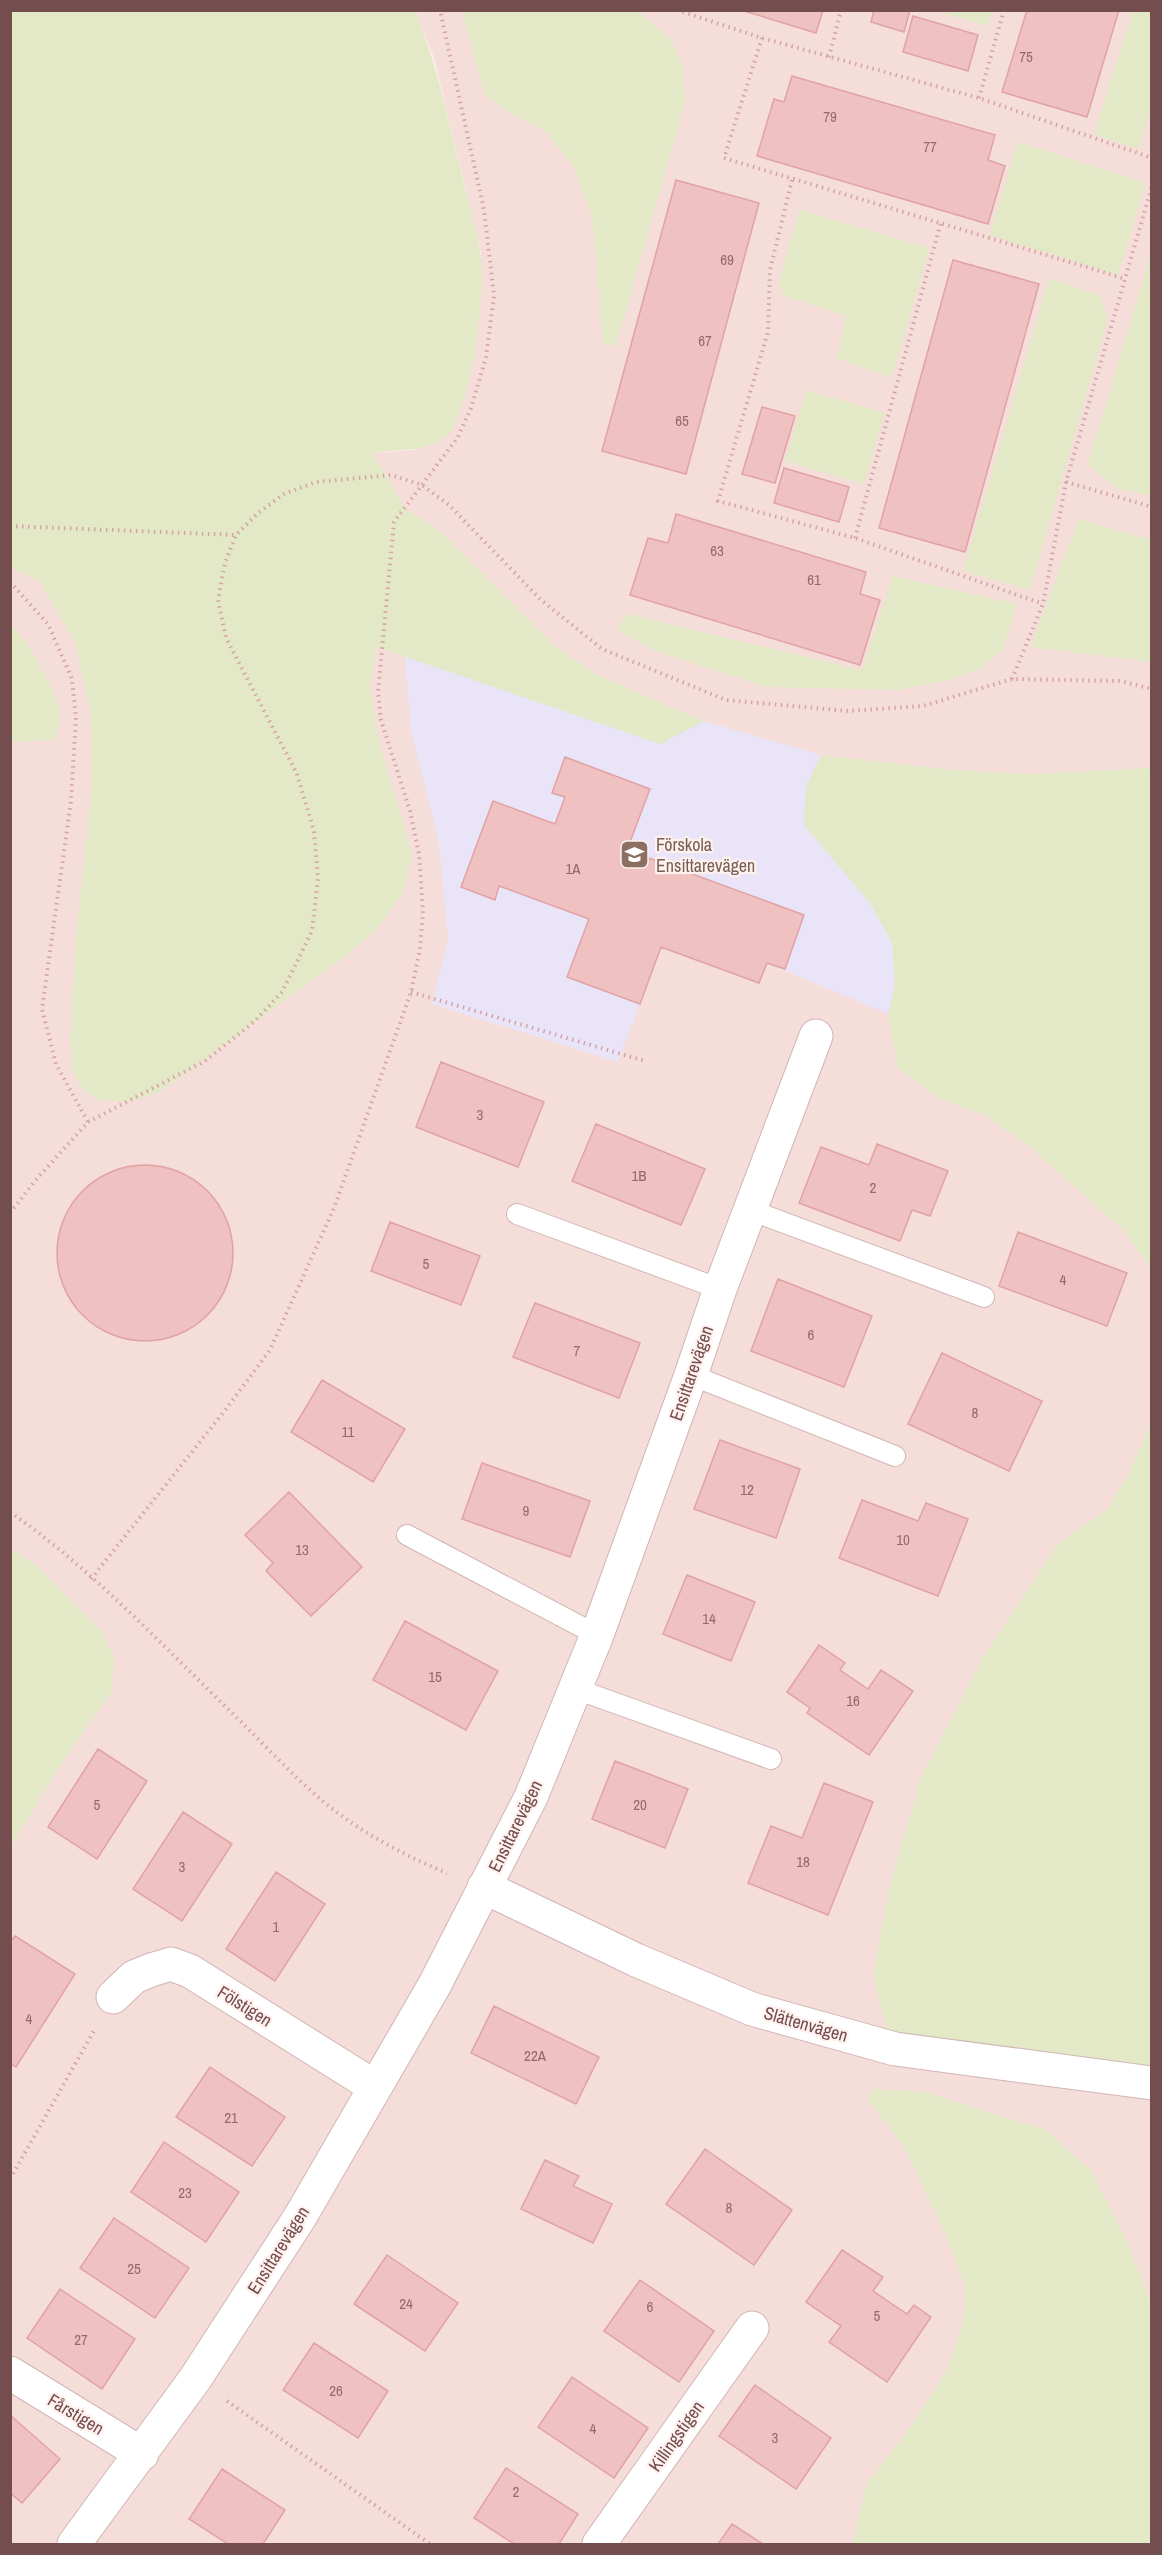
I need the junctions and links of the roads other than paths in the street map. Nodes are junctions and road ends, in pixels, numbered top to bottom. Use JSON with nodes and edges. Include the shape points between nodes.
{"nodes":[{"id":1,"x":816,"y":1036,"type":"dead end"},
{"id":2,"x":750,"y":1210,"type":"junction"},
{"id":3,"x":517,"y":1214,"type":"dead end"},
{"id":4,"x":720,"y":1289,"type":"junction"},
{"id":5,"x":984,"y":1297,"type":"dead end"},
{"id":6,"x":691,"y":1376,"type":"junction"},
{"id":7,"x":895,"y":1456,"type":"dead end"},
{"id":8,"x":407,"y":1535,"type":"dead end"},
{"id":9,"x":597,"y":1635,"type":"junction"},
{"id":10,"x":576,"y":1689,"type":"junction"},
{"id":11,"x":771,"y":1759,"type":"dead end"},
{"id":12,"x":484,"y":1887,"type":"junction"},
{"id":13,"x":113,"y":1997,"type":"road end"},
{"id":14,"x":1152,"y":2083,"type":"edge"},
{"id":15,"x":375,"y":2087,"type":"junction"},
{"id":16,"x":752,"y":2328,"type":"dead end"},
{"id":17,"x":10,"y":2373,"type":"edge"},
{"id":18,"x":142,"y":2454,"type":"junction"},
{"id":19,"x":74,"y":2544,"type":"edge"},
{"id":20,"x":599,"y":2544,"type":"edge"}],
"edges":[{"from":1,"to":2,"type":"street","name":"Ensittarevägen"},
{"from":2,"to":4,"type":"street","name":"Ensittarevägen"},
{"from":2,"to":5,"type":"lane"},
{"from":3,"to":4,"type":"lane"},
{"from":4,"to":6,"type":"street","name":"Ensittarevägen"},
{"from":6,"to":7,"type":"lane"},
{"from":6,"to":9,"type":"street","name":"Ensittarevägen"},
{"from":8,"to":9,"type":"lane"},
{"from":9,"to":10,"type":"street","name":"Ensittarevägen"},
{"from":10,"to":11,"type":"lane"},
{"from":10,"to":12,"type":"street","name":"Ensittarevägen","via":[[531,1797]]},
{"from":12,"to":14,"type":"street","name":"Slättenvägen","via":[[636,1960],[752,2009],[895,2049]]},
{"from":12,"to":15,"type":"street","name":"Ensittarevägen","via":[[434,1986]]},
{"from":13,"to":15,"type":"street","name":"Fölstigen","via":[[134,1977],[171,1964],[190,1971]]},
{"from":15,"to":18,"type":"street","name":"Ensittarevägen","via":[[300,2217]]},
{"from":16,"to":20,"type":"street","name":"Killingstigen"},
{"from":17,"to":18,"type":"street","name":"Fårstigen"},
{"from":18,"to":19,"type":"street","name":"Ensittarevägen"}]}
